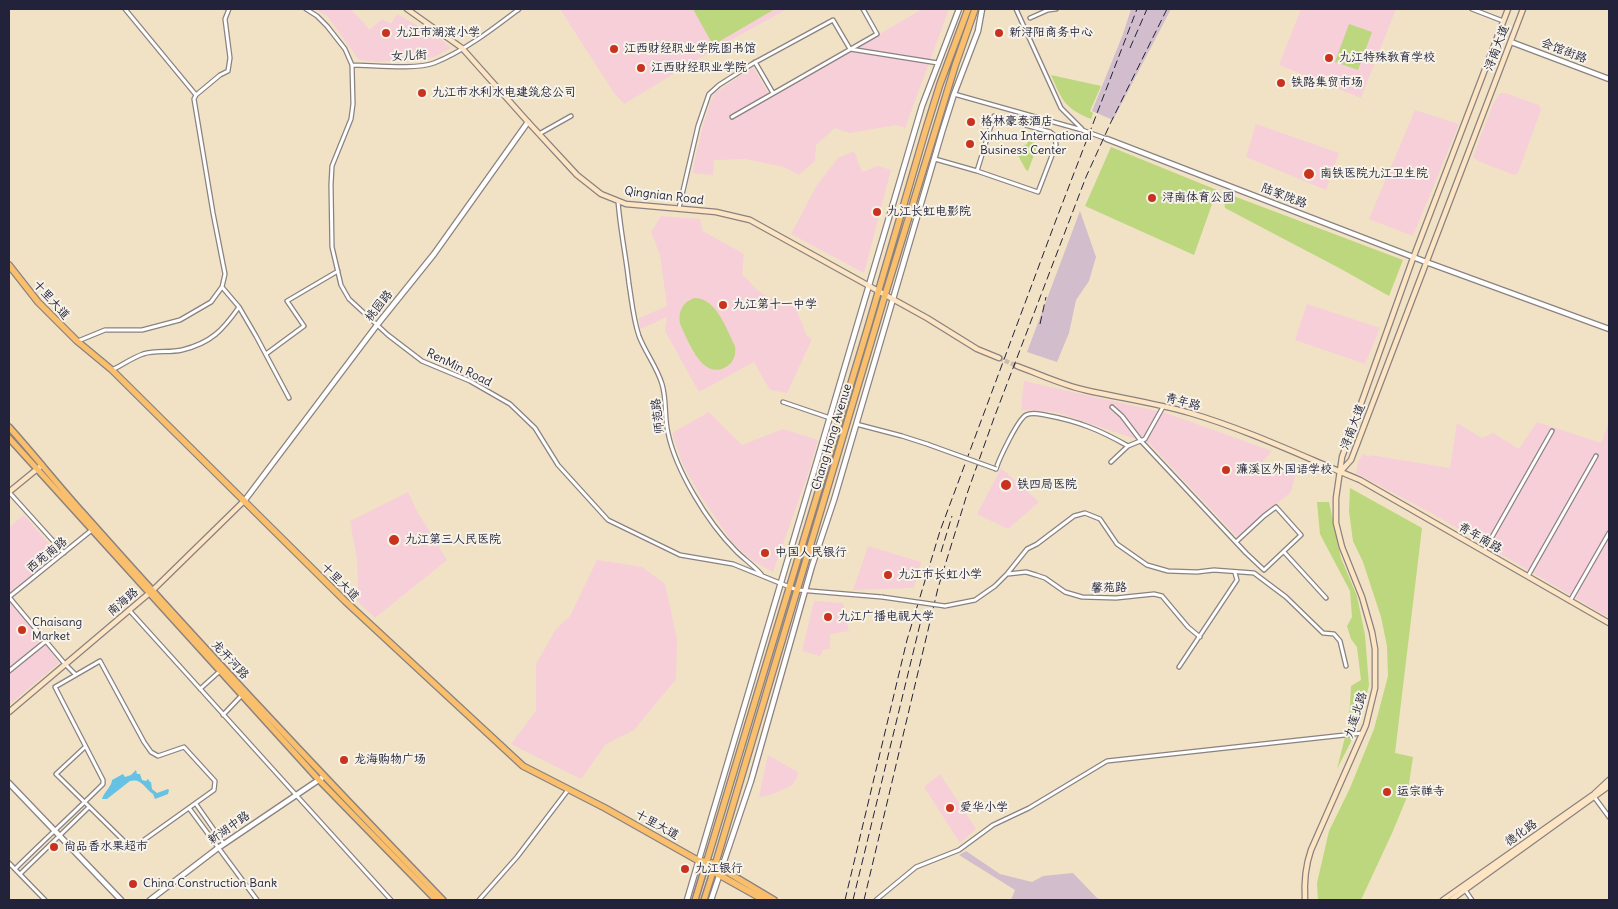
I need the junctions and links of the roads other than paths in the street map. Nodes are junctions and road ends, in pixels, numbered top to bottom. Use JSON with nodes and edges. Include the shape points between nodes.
{"nodes":[{"id":1,"x":125,"y":9,"type":"edge"},
{"id":2,"x":229,"y":9,"type":"edge"},
{"id":3,"x":306,"y":9,"type":"edge"},
{"id":4,"x":407,"y":9,"type":"edge"},
{"id":5,"x":519,"y":9,"type":"edge"},
{"id":6,"x":863,"y":9,"type":"edge"},
{"id":7,"x":959,"y":9,"type":"edge"},
{"id":8,"x":968,"y":9,"type":"edge"},
{"id":9,"x":975,"y":9,"type":"edge"},
{"id":10,"x":982,"y":9,"type":"edge"},
{"id":11,"x":1016,"y":9,"type":"edge"},
{"id":12,"x":1056,"y":9,"type":"edge"},
{"id":13,"x":1472,"y":9,"type":"edge"},
{"id":14,"x":1508,"y":9,"type":"edge"},
{"id":15,"x":1523,"y":9,"type":"edge"},
{"id":16,"x":1030,"y":18,"type":"dead end"},
{"id":17,"x":1503,"y":21,"type":"junction"},
{"id":18,"x":1511,"y":42,"type":"junction"},
{"id":19,"x":462,"y":48,"type":"junction"},
{"id":20,"x":850,"y":49,"type":"junction"},
{"id":21,"x":755,"y":62,"type":"junction"},
{"id":22,"x":938,"y":63,"type":"junction"},
{"id":23,"x":352,"y":65,"type":"junction"},
{"id":24,"x":1609,"y":79,"type":"edge"},
{"id":25,"x":773,"y":93,"type":"junction"},
{"id":26,"x":954,"y":94,"type":"junction"},
{"id":27,"x":196,"y":95,"type":"junction"},
{"id":28,"x":571,"y":116,"type":"dead end"},
{"id":29,"x":732,"y":117,"type":"dead end"},
{"id":30,"x":528,"y":122,"type":"junction"},
{"id":31,"x":1082,"y":130,"type":"junction"},
{"id":32,"x":538,"y":134,"type":"junction"},
{"id":33,"x":1107,"y":139,"type":"joint"},
{"id":34,"x":935,"y":159,"type":"junction"},
{"id":35,"x":977,"y":171,"type":"junction"},
{"id":36,"x":618,"y":201,"type":"junction"},
{"id":37,"x":679,"y":208,"type":"junction"},
{"id":38,"x":1414,"y":256,"type":"junction"},
{"id":39,"x":1426,"y":262,"type":"junction"},
{"id":40,"x":9,"y":265,"type":"edge"},
{"id":41,"x":338,"y":271,"type":"junction"},
{"id":42,"x":869,"y":286,"type":"junction"},
{"id":43,"x":222,"y":287,"type":"junction"},
{"id":44,"x":879,"y":291,"type":"junction"},
{"id":45,"x":885,"y":295,"type":"junction"},
{"id":46,"x":893,"y":299,"type":"junction"},
{"id":47,"x":239,"y":307,"type":"junction"},
{"id":48,"x":377,"y":325,"type":"junction"},
{"id":49,"x":1609,"y":329,"type":"edge"},
{"id":50,"x":77,"y":341,"type":"junction"},
{"id":51,"x":266,"y":354,"type":"junction"},
{"id":52,"x":999,"y":358,"type":"tunnel mouth"},
{"id":53,"x":1017,"y":366,"type":"tunnel mouth"},
{"id":54,"x":112,"y":370,"type":"junction"},
{"id":55,"x":289,"y":398,"type":"dead end"},
{"id":56,"x":783,"y":402,"type":"dead end"},
{"id":57,"x":1112,"y":407,"type":"dead end"},
{"id":58,"x":1163,"y":407,"type":"junction"},
{"id":59,"x":830,"y":418,"type":"junction"},
{"id":60,"x":856,"y":424,"type":"junction"},
{"id":61,"x":9,"y":427,"type":"edge"},
{"id":62,"x":1552,"y":431,"type":"dead end"},
{"id":63,"x":9,"y":438,"type":"edge"},
{"id":64,"x":1141,"y":441,"type":"junction"},
{"id":65,"x":1128,"y":446,"type":"junction"},
{"id":66,"x":1596,"y":456,"type":"dead end"},
{"id":67,"x":1111,"y":462,"type":"dead end"},
{"id":68,"x":42,"y":465,"type":"junction"},
{"id":69,"x":36,"y":469,"type":"junction"},
{"id":70,"x":1340,"y":472,"type":"junction"},
{"id":71,"x":9,"y":492,"type":"edge"},
{"id":72,"x":245,"y":500,"type":"junction"},
{"id":73,"x":94,"y":529,"type":"junction"},
{"id":74,"x":1609,"y":533,"type":"edge"},
{"id":75,"x":1236,"y":542,"type":"junction"},
{"id":76,"x":1484,"y":551,"type":"junction"},
{"id":77,"x":1284,"y":552,"type":"junction"},
{"id":78,"x":64,"y":553,"type":"junction"},
{"id":79,"x":1236,"y":573,"type":"junction"},
{"id":80,"x":1007,"y":574,"type":"junction"},
{"id":81,"x":762,"y":576,"type":"junction"},
{"id":82,"x":1528,"y":576,"type":"junction"},
{"id":83,"x":780,"y":583,"type":"junction"},
{"id":84,"x":791,"y":587,"type":"junction"},
{"id":85,"x":798,"y":590,"type":"junction"},
{"id":86,"x":806,"y":591,"type":"junction"},
{"id":87,"x":151,"y":592,"type":"junction"},
{"id":88,"x":9,"y":597,"type":"edge"},
{"id":89,"x":1326,"y":598,"type":"dead end"},
{"id":90,"x":1570,"y":601,"type":"junction"},
{"id":91,"x":129,"y":610,"type":"junction"},
{"id":92,"x":1609,"y":623,"type":"edge"},
{"id":93,"x":1200,"y":637,"type":"junction"},
{"id":94,"x":46,"y":641,"type":"junction"},
{"id":95,"x":65,"y":664,"type":"junction"},
{"id":96,"x":1346,"y":666,"type":"dead end"},
{"id":97,"x":1179,"y":667,"type":"dead end"},
{"id":98,"x":222,"y":670,"type":"junction"},
{"id":99,"x":9,"y":671,"type":"edge"},
{"id":100,"x":76,"y":675,"type":"junction"},
{"id":101,"x":200,"y":689,"type":"junction"},
{"id":102,"x":244,"y":693,"type":"junction"},
{"id":103,"x":9,"y":712,"type":"edge"},
{"id":104,"x":223,"y":715,"type":"junction"},
{"id":105,"x":1363,"y":732,"type":"junction"},
{"id":106,"x":85,"y":747,"type":"junction"},
{"id":107,"x":321,"y":778,"type":"junction"},
{"id":108,"x":1609,"y":780,"type":"edge"},
{"id":109,"x":9,"y":784,"type":"edge"},
{"id":110,"x":1609,"y":786,"type":"edge"},
{"id":111,"x":568,"y":790,"type":"junction"},
{"id":112,"x":296,"y":795,"type":"junction"},
{"id":113,"x":1595,"y":798,"type":"junction"},
{"id":114,"x":84,"y":802,"type":"junction"},
{"id":115,"x":196,"y":804,"type":"junction"},
{"id":116,"x":89,"y":807,"type":"junction"},
{"id":117,"x":189,"y":808,"type":"junction"},
{"id":118,"x":1609,"y":818,"type":"edge"},
{"id":119,"x":54,"y":831,"type":"junction"},
{"id":120,"x":58,"y":836,"type":"junction"},
{"id":121,"x":224,"y":844,"type":"junction"},
{"id":122,"x":218,"y":848,"type":"junction"},
{"id":123,"x":708,"y":860,"type":"junction"},
{"id":124,"x":699,"y":861,"type":"junction"},
{"id":125,"x":9,"y":863,"type":"edge"},
{"id":126,"x":715,"y":865,"type":"junction"},
{"id":127,"x":705,"y":867,"type":"junction"},
{"id":128,"x":722,"y":868,"type":"junction"},
{"id":129,"x":15,"y":869,"type":"junction"},
{"id":130,"x":713,"y":872,"type":"junction"},
{"id":131,"x":20,"y":874,"type":"junction"},
{"id":132,"x":720,"y":875,"type":"junction"},
{"id":133,"x":1465,"y":890,"type":"junction"},
{"id":134,"x":45,"y":900,"type":"edge"},
{"id":135,"x":121,"y":900,"type":"edge"},
{"id":136,"x":150,"y":900,"type":"edge"},
{"id":137,"x":257,"y":900,"type":"edge"},
{"id":138,"x":392,"y":900,"type":"edge"},
{"id":139,"x":436,"y":900,"type":"edge"},
{"id":140,"x":443,"y":900,"type":"edge"},
{"id":141,"x":479,"y":900,"type":"edge"},
{"id":142,"x":687,"y":900,"type":"edge"},
{"id":143,"x":695,"y":900,"type":"edge"},
{"id":144,"x":704,"y":900,"type":"edge"},
{"id":145,"x":712,"y":900,"type":"edge"},
{"id":146,"x":764,"y":900,"type":"edge"},
{"id":147,"x":774,"y":900,"type":"edge"},
{"id":148,"x":876,"y":900,"type":"edge"},
{"id":149,"x":1305,"y":900,"type":"edge"},
{"id":150,"x":1444,"y":900,"type":"edge"},
{"id":151,"x":1451,"y":900,"type":"edge"},
{"id":152,"x":1472,"y":900,"type":"edge"}],
"edges":[{"from":1,"to":27,"type":"street"},
{"from":2,"to":27,"type":"street","via":[[224,18],[230,58],[228,71]]},
{"from":3,"to":23,"type":"street","name":"RenMin Road","via":[[327,26],[345,49]]},
{"from":4,"to":19,"type":"main road","name":"Qingnian Road"},
{"from":5,"to":19,"type":"street","name":"女儿街"},
{"from":6,"to":20,"type":"street","via":[[877,34]]},
{"from":7,"to":22,"type":"street"},
{"from":8,"to":44,"type":"highway","name":"Chang Hong Avenue","via":[[925,132]]},
{"from":9,"to":45,"type":"highway","name":"Chang Hong Avenue"},
{"from":10,"to":26,"type":"street","via":[[978,30]]},
{"from":11,"to":31,"type":"street","name":"陆家陇路","via":[[1062,108]]},
{"from":12,"to":16,"type":"street"},
{"from":13,"to":17,"type":"street"},
{"from":14,"to":17,"type":"main road","name":"浔南大道"},
{"from":15,"to":18,"type":"main road","name":"浔南大道"},
{"from":17,"to":38,"type":"main road","name":"浔南大道"},
{"from":18,"to":24,"type":"street","name":"会馆街路"},
{"from":18,"to":39,"type":"main road","name":"浔南大道"},
{"from":19,"to":23,"type":"street","name":"女儿街","via":[[432,64],[404,67]]},
{"from":19,"to":30,"type":"main road","name":"Qingnian Road"},
{"from":20,"to":21,"type":"street","via":[[834,20]]},
{"from":20,"to":22,"type":"street"},
{"from":20,"to":25,"type":"street"},
{"from":21,"to":25,"type":"street"},
{"from":21,"to":37,"type":"street","via":[[709,94]]},
{"from":22,"to":42,"type":"street","via":[[922,106]]},
{"from":23,"to":41,"type":"street","name":"RenMin Road","via":[[351,119],[332,166],[332,247]]},
{"from":25,"to":29,"type":"street"},
{"from":26,"to":31,"type":"street"},
{"from":26,"to":34,"type":"street"},
{"from":27,"to":43,"type":"street","via":[[194,99],[225,274]]},
{"from":28,"to":32,"type":"street"},
{"from":30,"to":32,"type":"main road","name":"Qingnian Road"},
{"from":30,"to":48,"type":"street","name":"桃园路","via":[[434,254]]},
{"from":31,"to":33,"type":"street","name":"陆家陇路"},
{"from":32,"to":36,"type":"main road","name":"Qingnian Road","via":[[577,175],[601,194]]},
{"from":33,"to":38,"type":"street","name":"陆家陇路"},
{"from":34,"to":35,"type":"street"},
{"from":34,"to":46,"type":"street"},
{"from":35,"to":35,"type":"street","via":[[1038,192],[1056,139],[1047,131],[994,116]]},
{"from":36,"to":37,"type":"main road","name":"Qingnian Road"},
{"from":36,"to":81,"type":"street","name":"师范路","via":[[632,312],[639,336],[662,383],[668,434],[680,469],[716,527]]},
{"from":37,"to":42,"type":"main road","name":"Qingnian Road","via":[[750,220]]},
{"from":38,"to":39,"type":"street","name":"陆家陇路"},
{"from":38,"to":70,"type":"main road","name":"浔南大道","via":[[1342,457]]},
{"from":39,"to":49,"type":"street","name":"陆家陇路"},
{"from":39,"to":70,"type":"main road","name":"浔南大道","via":[[1351,460]]},
{"from":40,"to":50,"type":"highway","name":"十里大道","via":[[38,302]]},
{"from":41,"to":48,"type":"street","name":"RenMin Road","via":[[349,299]]},
{"from":41,"to":51,"type":"street","via":[[287,301],[304,326]]},
{"from":42,"to":44,"type":"main road","name":"Qingnian Road"},
{"from":42,"to":59,"type":"street"},
{"from":43,"to":47,"type":"street"},
{"from":43,"to":50,"type":"street","via":[[211,302],[180,320],[142,330],[105,330]]},
{"from":44,"to":45,"type":"main road","name":"Qingnian Road"},
{"from":44,"to":84,"type":"highway","name":"Chang Hong Avenue"},
{"from":45,"to":46,"type":"main road"},
{"from":45,"to":85,"type":"highway","name":"Chang Hong Avenue"},
{"from":46,"to":52,"type":"main road","via":[[977,349]]},
{"from":46,"to":60,"type":"street"},
{"from":47,"to":51,"type":"street"},
{"from":47,"to":54,"type":"street","via":[[218,334],[198,344],[181,350],[143,354]]},
{"from":48,"to":72,"type":"street","name":"桃园路"},
{"from":48,"to":81,"type":"street","name":"RenMin Road","via":[[422,360],[470,381],[510,404],[535,428],[558,465],[608,520],[680,555],[733,564]]},
{"from":50,"to":54,"type":"highway","name":"十里大道"},
{"from":51,"to":55,"type":"street"},
{"from":53,"to":58,"type":"main road","name":"青年路","via":[[1084,390]]},
{"from":54,"to":72,"type":"highway","name":"十里大道"},
{"from":56,"to":59,"type":"street"},
{"from":57,"to":64,"type":"street"},
{"from":58,"to":64,"type":"street"},
{"from":58,"to":70,"type":"main road","name":"青年路","via":[[1267,440]]},
{"from":59,"to":83,"type":"street"},
{"from":60,"to":65,"type":"street","bridge":true,"via":[[927,444],[996,469],[1023,417],[1030,413],[1087,425]]},
{"from":60,"to":86,"type":"street"},
{"from":61,"to":68,"type":"main road","name":"龙开河路"},
{"from":62,"to":76,"type":"street"},
{"from":63,"to":69,"type":"main road","name":"龙开河路"},
{"from":64,"to":65,"type":"street"},
{"from":64,"to":75,"type":"street"},
{"from":65,"to":67,"type":"street"},
{"from":66,"to":82,"type":"street"},
{"from":68,"to":69,"type":"main road"},
{"from":68,"to":73,"type":"main road","name":"龙开河路"},
{"from":69,"to":71,"type":"main road"},
{"from":69,"to":73,"type":"main road","name":"龙开河路"},
{"from":70,"to":76,"type":"main road","name":"青年南路","via":[[1360,480]]},
{"from":70,"to":105,"type":"main road","name":"九莲北路","via":[[1336,523],[1362,597],[1375,650],[1375,688]]},
{"from":71,"to":78,"type":"street"},
{"from":72,"to":87,"type":"main road","name":"南海路"},
{"from":72,"to":111,"type":"highway","name":"十里大道","via":[[345,601],[523,766]]},
{"from":73,"to":78,"type":"street","name":"西苑南路"},
{"from":73,"to":87,"type":"main road","name":"龙开河路"},
{"from":74,"to":90,"type":"street"},
{"from":75,"to":77,"type":"street","via":[[1264,570]]},
{"from":75,"to":77,"type":"street","via":[[1276,507],[1301,536]]},
{"from":76,"to":82,"type":"main road","name":"青年南路"},
{"from":77,"to":89,"type":"street"},
{"from":78,"to":88,"type":"street","name":"西苑南路"},
{"from":79,"to":80,"type":"street","via":[[1168,571],[1148,565],[1117,544],[1100,519],[1085,513],[1074,516],[1026,549]]},
{"from":79,"to":93,"type":"street","via":[[1237,580]]},
{"from":79,"to":96,"type":"street","via":[[1254,573],[1323,633],[1334,634],[1340,641]]},
{"from":80,"to":86,"type":"street","name":"RenMin Road","bridge":true,"via":[[975,600],[945,606],[882,596]]},
{"from":80,"to":93,"type":"street","name":"馨苑路","via":[[1026,572],[1036,575],[1065,592],[1082,597],[1162,596]]},
{"from":81,"to":83,"type":"street","name":"RenMin Road"},
{"from":82,"to":90,"type":"main road","name":"青年南路"},
{"from":83,"to":84,"type":"street","name":"RenMin Road"},
{"from":83,"to":124,"type":"street"},
{"from":84,"to":85,"type":"street","name":"RenMin Road"},
{"from":84,"to":123,"type":"highway","name":"Chang Hong Avenue"},
{"from":85,"to":86,"type":"street","name":"RenMin Road"},
{"from":85,"to":126,"type":"highway","name":"Chang Hong Avenue"},
{"from":86,"to":128,"type":"street","via":[[751,781]]},
{"from":87,"to":91,"type":"main road","name":"南海路"},
{"from":87,"to":98,"type":"main road","name":"龙开河路"},
{"from":88,"to":94,"type":"street"},
{"from":90,"to":92,"type":"main road","name":"青年南路"},
{"from":91,"to":95,"type":"main road","name":"南海路"},
{"from":91,"to":101,"type":"street"},
{"from":93,"to":97,"type":"street"},
{"from":94,"to":95,"type":"street"},
{"from":94,"to":99,"type":"street"},
{"from":95,"to":100,"type":"street"},
{"from":95,"to":103,"type":"main road","name":"南海路"},
{"from":98,"to":101,"type":"street"},
{"from":98,"to":102,"type":"main road","name":"龙开河路"},
{"from":100,"to":106,"type":"street","via":[[55,687]]},
{"from":100,"to":115,"type":"street","via":[[100,661],[151,752],[158,756],[184,747],[215,781],[214,790]]},
{"from":101,"to":104,"type":"street"},
{"from":102,"to":104,"type":"street"},
{"from":102,"to":107,"type":"main road","name":"龙开河路"},
{"from":104,"to":112,"type":"street"},
{"from":105,"to":148,"type":"street","via":[[1107,761],[1029,808],[993,825],[959,850],[916,867]]},
{"from":105,"to":149,"type":"main road","name":"九莲北路","via":[[1311,850],[1304,882]]},
{"from":106,"to":114,"type":"street","via":[[104,780]]},
{"from":106,"to":114,"type":"street","via":[[56,774]]},
{"from":107,"to":112,"type":"street","name":"新湖中路"},
{"from":107,"to":139,"type":"main road","name":"龙开河路"},
{"from":107,"to":140,"type":"main road","name":"龙开河路"},
{"from":108,"to":150,"type":"main road","name":"德化路"},
{"from":109,"to":119,"type":"street"},
{"from":110,"to":113,"type":"main road","name":"德化路"},
{"from":111,"to":124,"type":"highway","name":"十里大道"},
{"from":111,"to":141,"type":"street"},
{"from":112,"to":121,"type":"street","name":"新湖中路"},
{"from":112,"to":138,"type":"street"},
{"from":113,"to":118,"type":"street"},
{"from":113,"to":133,"type":"main road","name":"德化路"},
{"from":114,"to":116,"type":"street"},
{"from":114,"to":119,"type":"street"},
{"from":115,"to":117,"type":"street"},
{"from":115,"to":121,"type":"street"},
{"from":116,"to":117,"type":"street","via":[[126,844],[137,845]]},
{"from":116,"to":120,"type":"street"},
{"from":117,"to":122,"type":"street"},
{"from":119,"to":120,"type":"street"},
{"from":119,"to":129,"type":"street"},
{"from":120,"to":131,"type":"street"},
{"from":120,"to":135,"type":"street"},
{"from":121,"to":122,"type":"street","name":"新湖中路"},
{"from":122,"to":136,"type":"street","name":"新湖中路"},
{"from":122,"to":137,"type":"street"},
{"from":123,"to":124,"type":"highway"},
{"from":123,"to":126,"type":"highway"},
{"from":123,"to":127,"type":"highway","name":"Chang Hong Avenue"},
{"from":124,"to":127,"type":"highway","name":"十里大道"},
{"from":124,"to":142,"type":"street"},
{"from":125,"to":129,"type":"street"},
{"from":126,"to":128,"type":"highway"},
{"from":126,"to":130,"type":"highway","name":"Chang Hong Avenue"},
{"from":127,"to":130,"type":"highway","name":"十里大道"},
{"from":127,"to":143,"type":"main road"},
{"from":128,"to":132,"type":"street"},
{"from":128,"to":147,"type":"highway"},
{"from":129,"to":131,"type":"street"},
{"from":130,"to":132,"type":"highway","name":"十里大道"},
{"from":130,"to":144,"type":"main road"},
{"from":131,"to":134,"type":"street"},
{"from":132,"to":145,"type":"street"},
{"from":132,"to":146,"type":"highway","name":"十里大道"},
{"from":133,"to":151,"type":"main road","name":"德化路"},
{"from":133,"to":152,"type":"street"}]}
